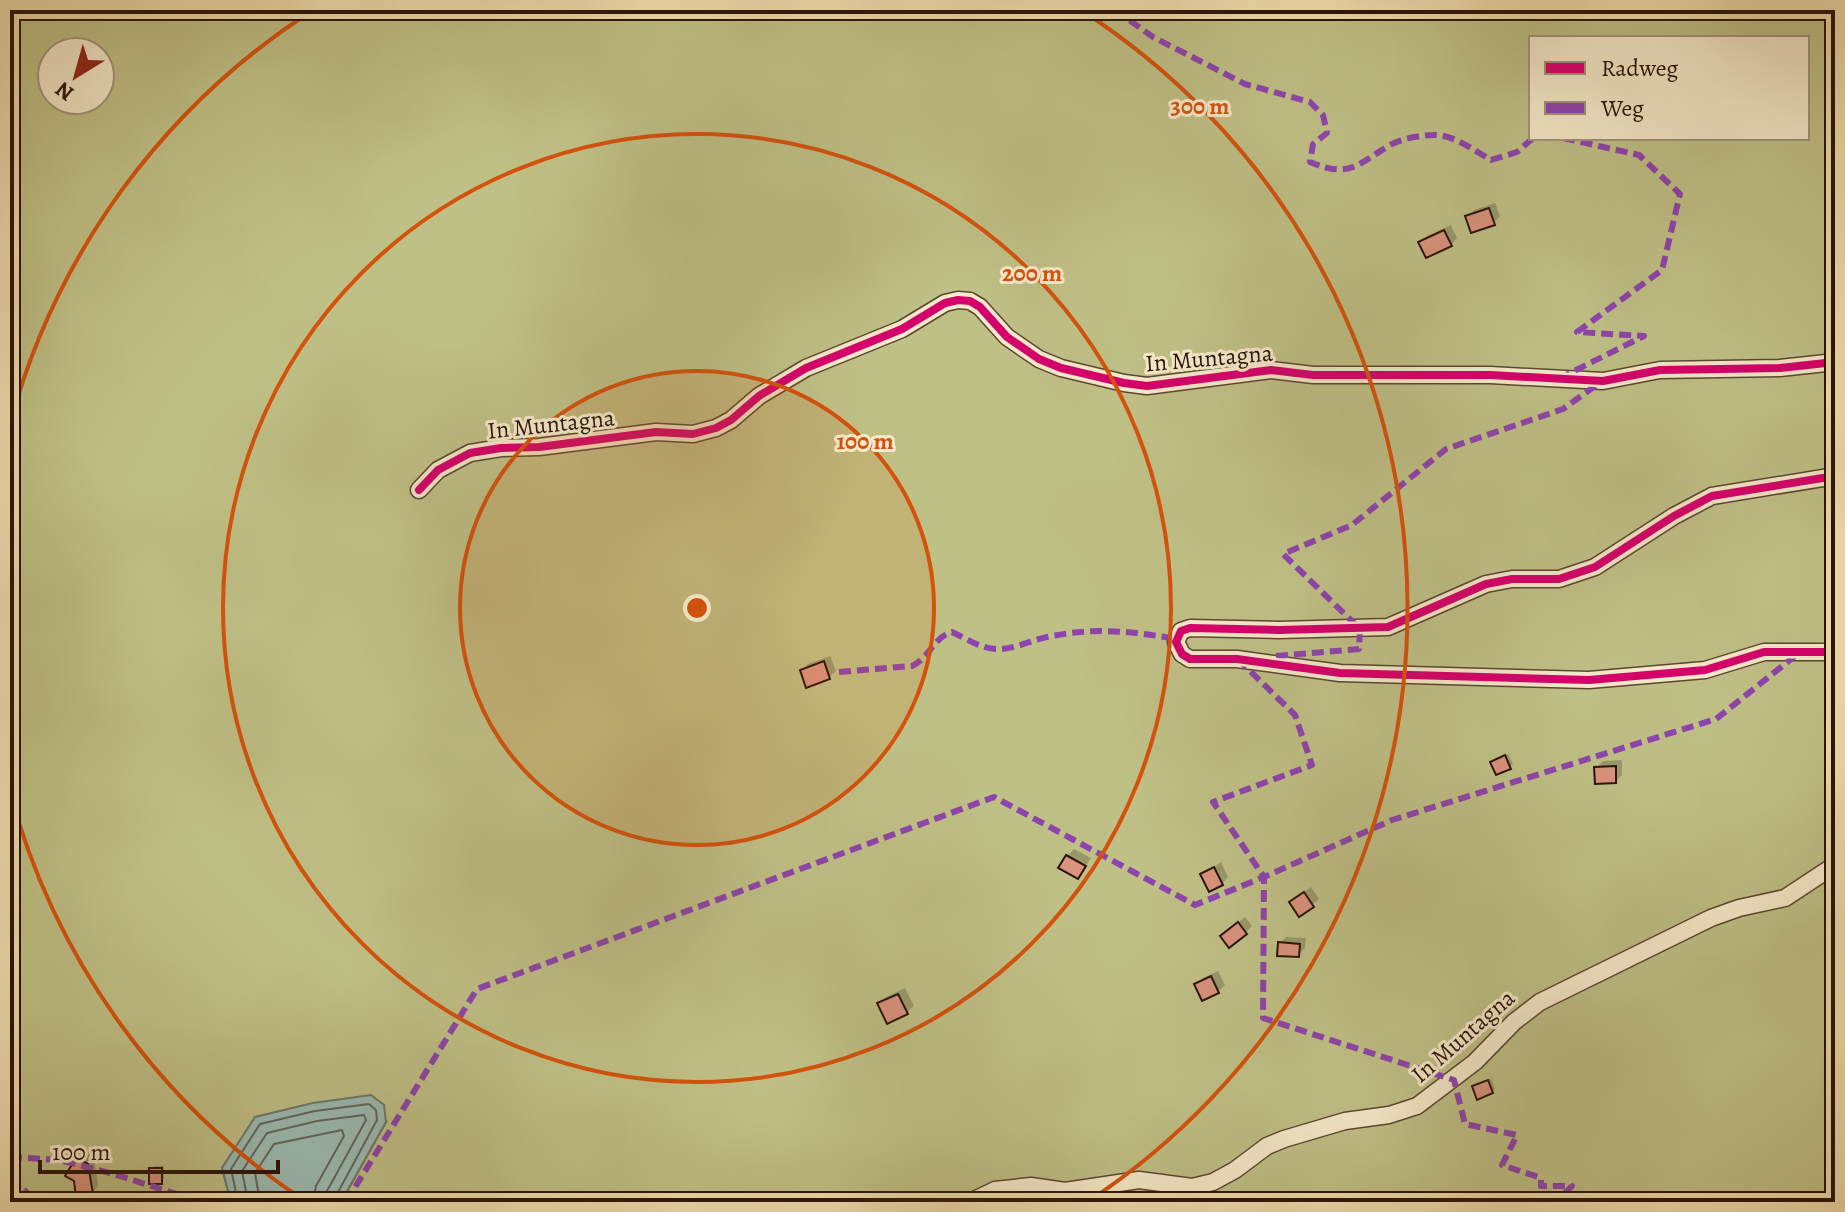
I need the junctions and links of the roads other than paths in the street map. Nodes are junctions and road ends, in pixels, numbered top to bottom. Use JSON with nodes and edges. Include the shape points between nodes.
{"nodes":[{"id":1,"x":1835,"y":362,"type":"edge"},
{"id":2,"x":1835,"y":476,"type":"edge"},
{"id":3,"x":419,"y":490,"type":"dead end"},
{"id":4,"x":1835,"y":652,"type":"edge"},
{"id":5,"x":1835,"y":865,"type":"edge"},
{"id":6,"x":970,"y":1202,"type":"edge"}],
"edges":[{"from":1,"to":3,"type":"street","name":"In Muntagna","via":[[1643,371],[1603,381],[1271,370],[1147,386],[1039,359],[1007,337],[980,307],[958,300],[806,368],[716,428],[470,453],[438,470]]},
{"from":2,"to":4,"type":"street","via":[[1712,496],[1595,567],[1559,579],[1486,584],[1388,627],[1190,628],[1181,631],[1176,642],[1190,659],[1250,660],[1340,673],[1575,679],[1705,670],[1764,652]]},
{"from":5,"to":6,"type":"street","name":"In Muntagna","via":[[1785,898],[1711,918],[1540,1002],[1454,1080],[1410,1110],[1284,1139],[1201,1186],[1139,1180],[1065,1191],[1031,1186],[995,1190]]}]}
